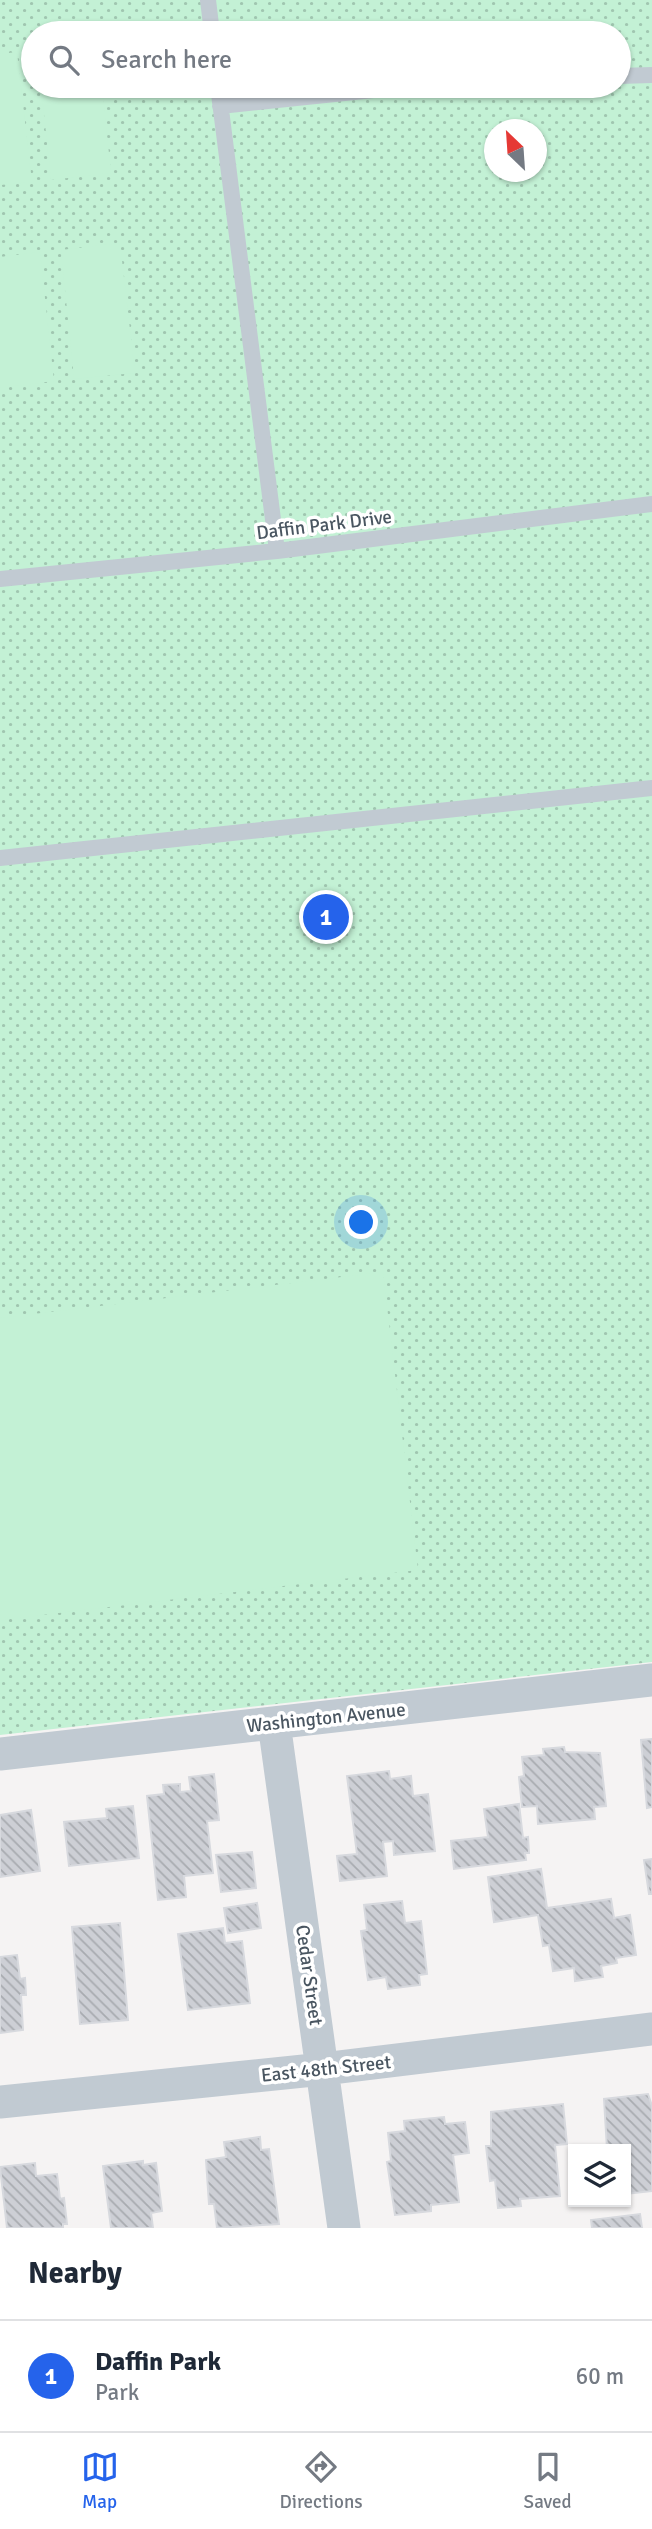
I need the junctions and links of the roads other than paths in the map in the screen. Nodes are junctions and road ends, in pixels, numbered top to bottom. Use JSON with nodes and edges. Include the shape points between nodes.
{"nodes":[{"id":1,"x":208,"y":0,"type":"edge"},
{"id":2,"x":211,"y":21,"type":"edge"},
{"id":3,"x":652,"y":75,"type":"edge"},
{"id":4,"x":631,"y":76,"type":"edge"},
{"id":5,"x":219,"y":98,"type":"edge"},
{"id":6,"x":297,"y":98,"type":"edge"},
{"id":7,"x":220,"y":106,"type":"junction"},
{"id":8,"x":652,"y":504,"type":"edge"},
{"id":9,"x":277,"y":551,"type":"junction"},
{"id":10,"x":0,"y":579,"type":"edge"},
{"id":11,"x":652,"y":788,"type":"edge"},
{"id":12,"x":0,"y":858,"type":"edge"},
{"id":13,"x":652,"y":1680,"type":"edge"},
{"id":14,"x":274,"y":1723,"type":"junction"},
{"id":15,"x":0,"y":1754,"type":"edge"},
{"id":16,"x":652,"y":2029,"type":"edge"},
{"id":17,"x":323,"y":2069,"type":"junction"},
{"id":18,"x":0,"y":2102,"type":"edge"},
{"id":19,"x":344,"y":2228,"type":"edge"}],
"edges":[{"from":1,"to":2,"type":"lane"},
{"from":3,"to":4,"type":"lane"},
{"from":5,"to":7,"type":"lane"},
{"from":6,"to":7,"type":"lane"},
{"from":7,"to":9,"type":"lane"},
{"from":8,"to":9,"type":"lane","name":"Daffin Park Drive"},
{"from":9,"to":10,"type":"lane","name":"Daffin Park Drive"},
{"from":11,"to":12,"type":"lane"},
{"from":13,"to":14,"type":"street","name":"Washington Avenue"},
{"from":14,"to":15,"type":"street","name":"Washington Avenue"},
{"from":14,"to":17,"type":"street","name":"Cedar Street"},
{"from":16,"to":17,"type":"street","name":"East 48th Street"},
{"from":17,"to":18,"type":"street","name":"East 48th Street"},
{"from":17,"to":19,"type":"street","name":"Cedar Street"}]}
